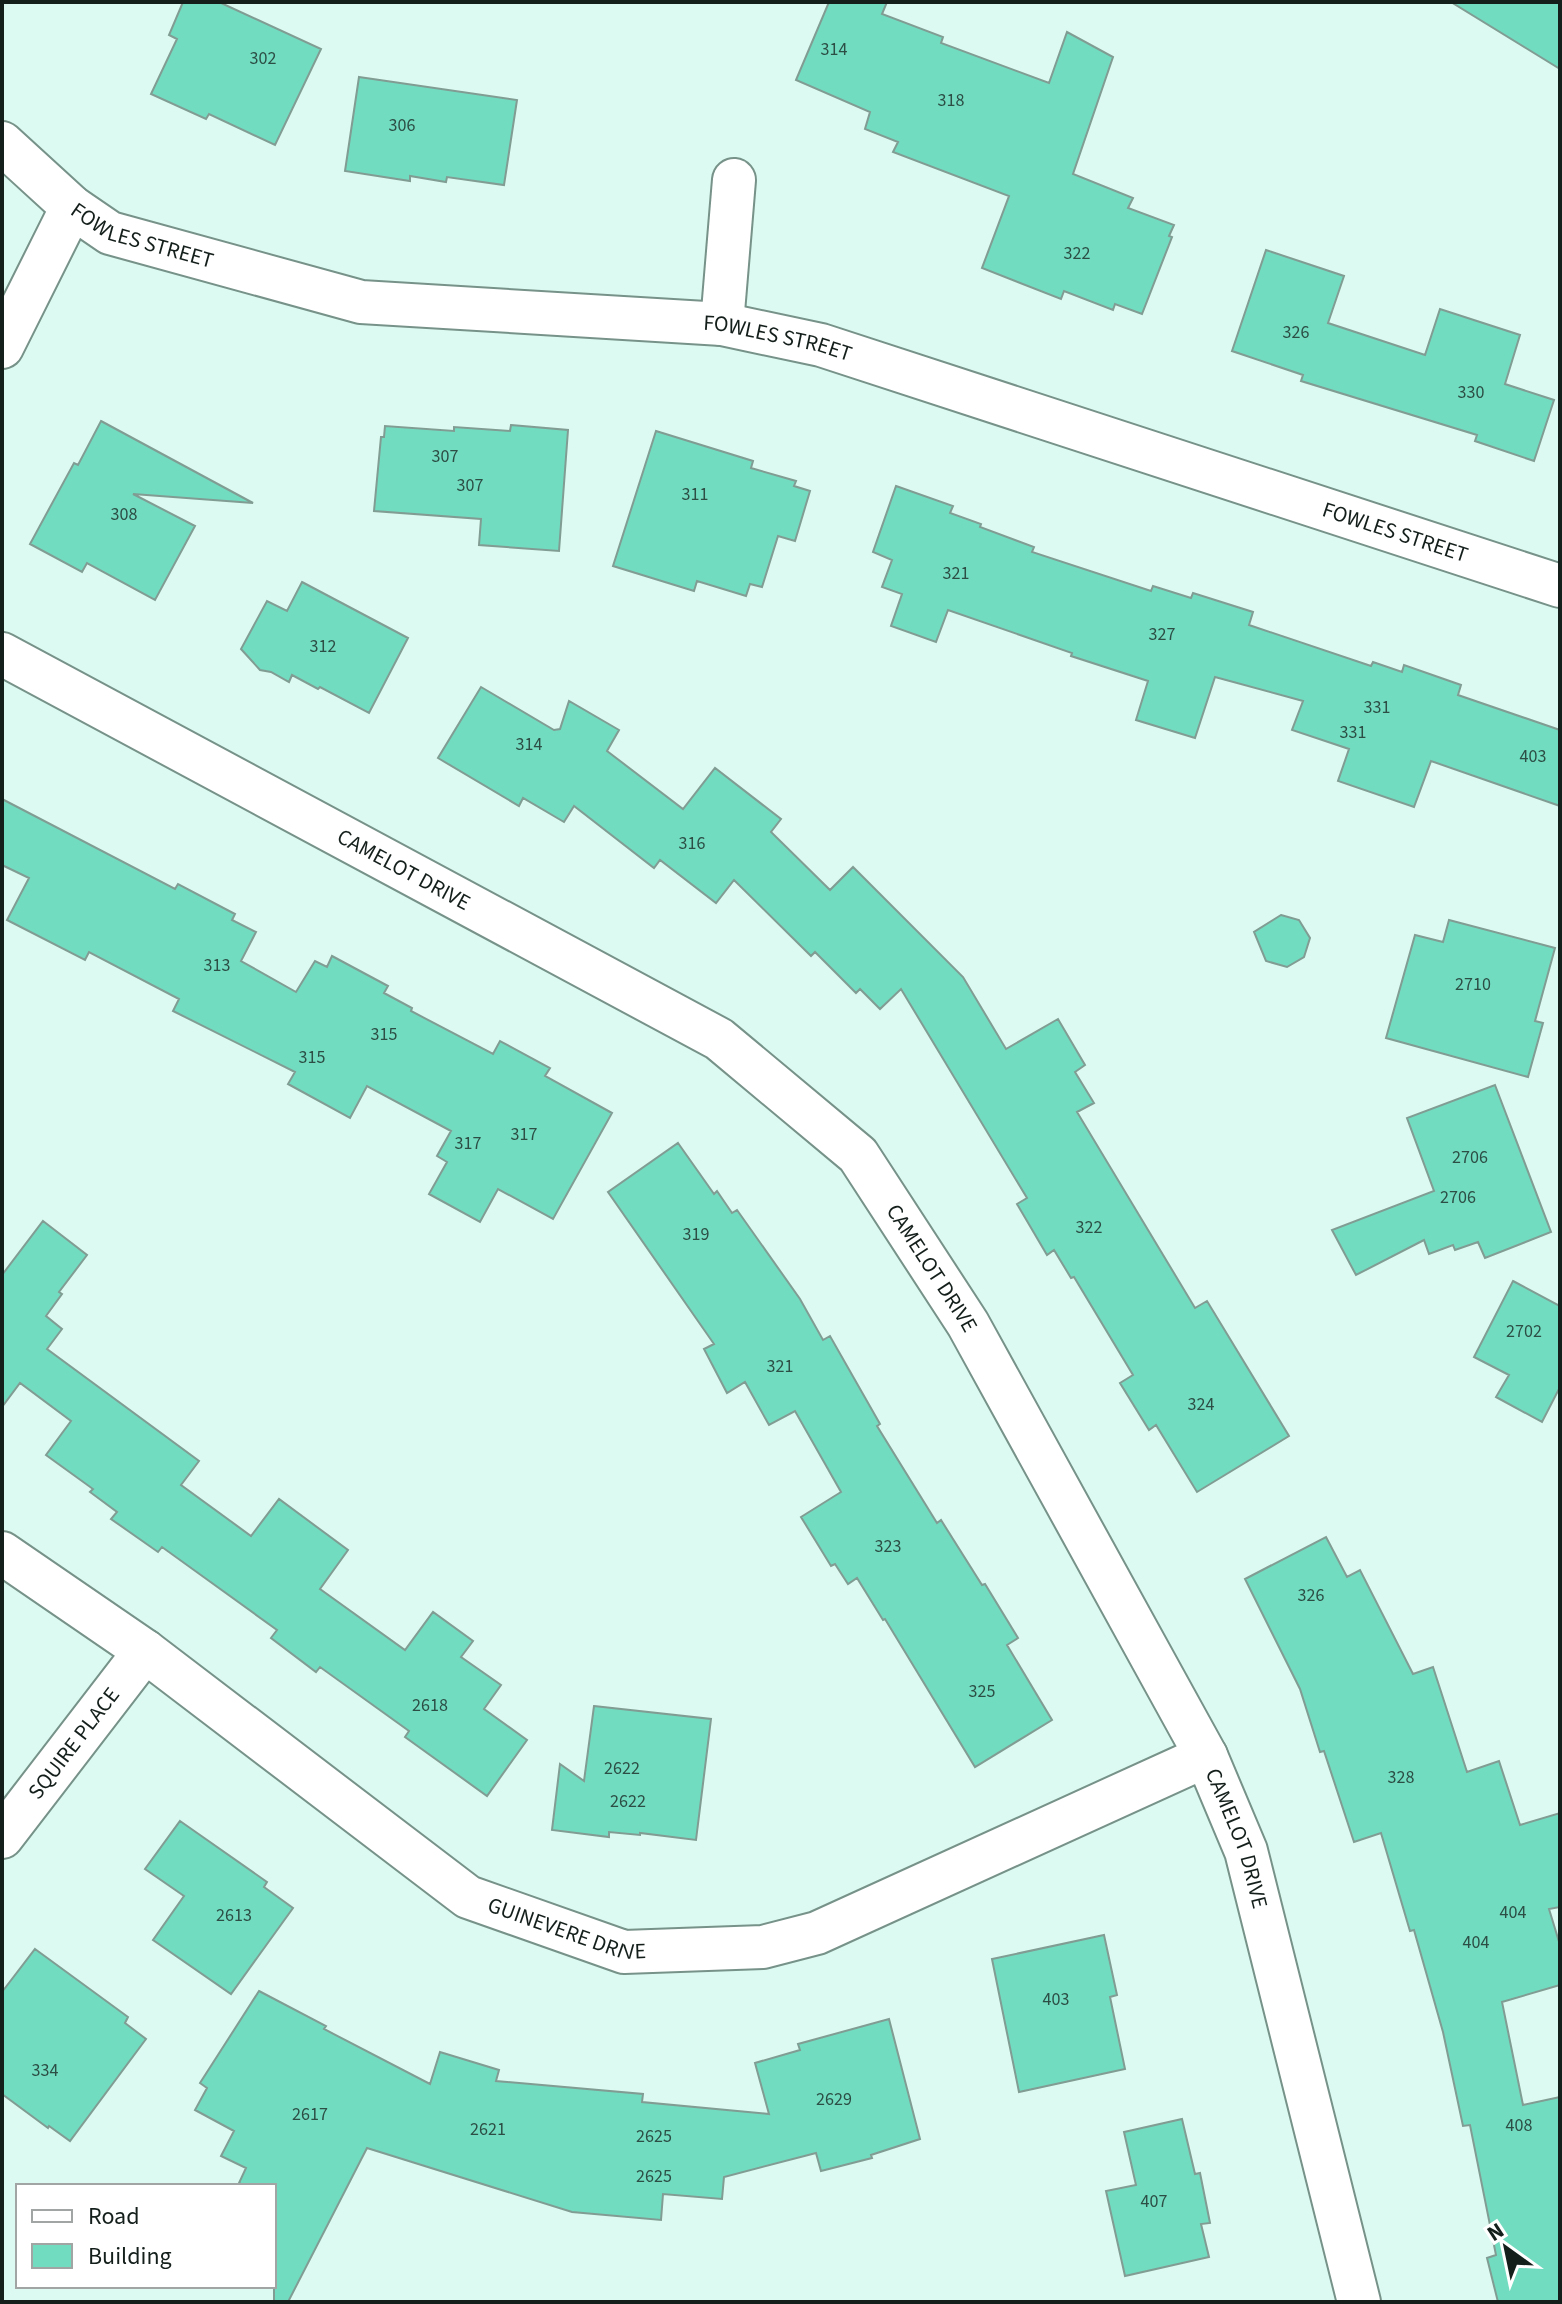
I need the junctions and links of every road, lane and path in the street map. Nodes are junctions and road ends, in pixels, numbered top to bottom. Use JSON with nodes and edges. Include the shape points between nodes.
{"nodes":[{"id":1,"x":2,"y":143,"type":"edge"},
{"id":2,"x":734,"y":180,"type":"dead end"},
{"id":3,"x":72,"y":207,"type":"junction"},
{"id":4,"x":722,"y":324,"type":"junction"},
{"id":5,"x":2,"y":347,"type":"edge"},
{"id":6,"x":1560,"y":586,"type":"edge"},
{"id":7,"x":2,"y":654,"type":"edge"},
{"id":8,"x":2,"y":1553,"type":"edge"},
{"id":9,"x":145,"y":1651,"type":"junction"},
{"id":10,"x":1206,"y":1756,"type":"junction"},
{"id":11,"x":2,"y":1837,"type":"edge"},
{"id":12,"x":1359,"y":2302,"type":"edge"}],
"edges":[{"from":1,"to":3,"type":"street","name":"FOWLES STREET"},
{"from":2,"to":4,"type":"street"},
{"from":3,"to":4,"type":"street","name":"FOWLES STREET","via":[[110,233],[361,302]]},
{"from":3,"to":5,"type":"street"},
{"from":4,"to":6,"type":"street","name":"FOWLES STREET","via":[[821,345]]},
{"from":7,"to":10,"type":"street","name":"CAMELOT DRIVE","via":[[719,1039],[858,1155],[968,1324]]},
{"from":8,"to":9,"type":"street","name":"GUINEVERE DRIVE"},
{"from":9,"to":10,"type":"street","name":"GUINEVERE DRIVE","via":[[468,1897],[624,1952],[763,1947],[817,1933]]},
{"from":9,"to":11,"type":"street","name":"SQUIRE PLACE"},
{"from":10,"to":12,"type":"street","name":"CAMELOT DRIVE","via":[[1246,1851]]}]}
